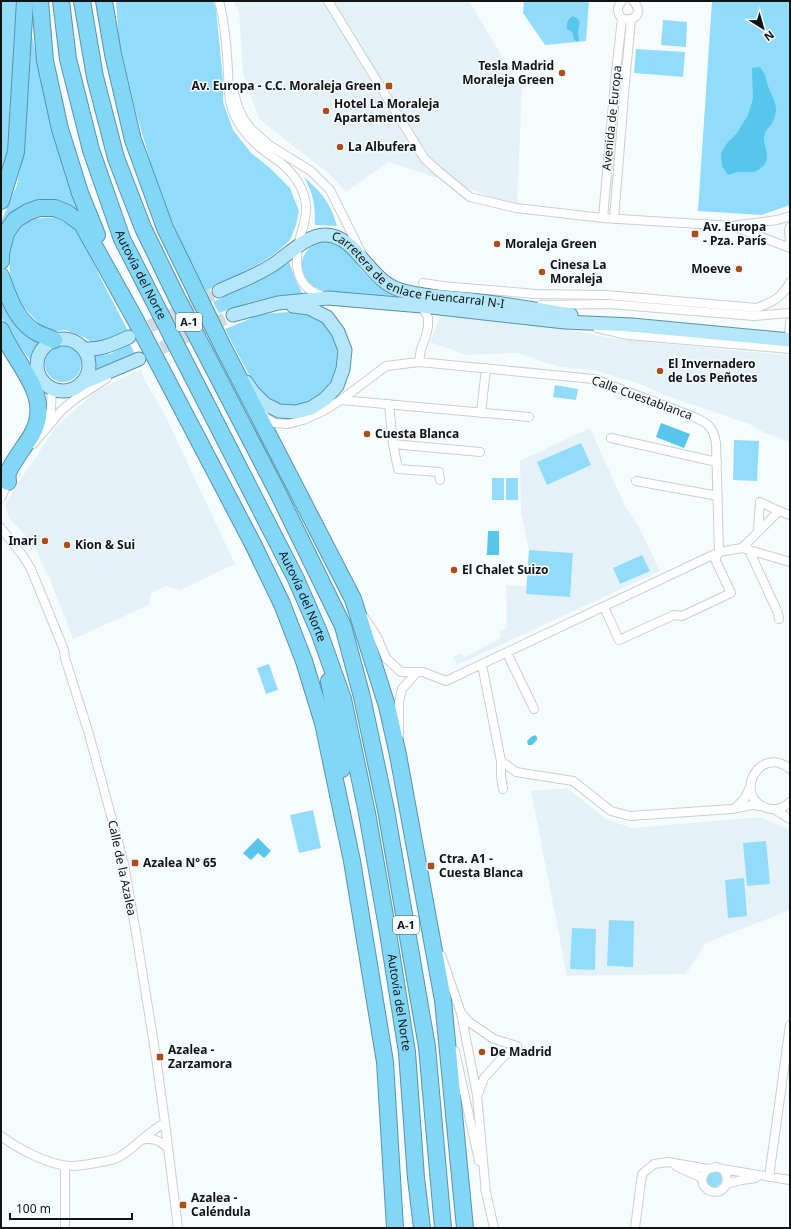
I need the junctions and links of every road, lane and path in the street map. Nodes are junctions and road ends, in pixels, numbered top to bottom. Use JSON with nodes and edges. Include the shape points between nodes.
{"nodes":[{"id":1,"x":25,"y":1,"type":"edge"},
{"id":2,"x":40,"y":1,"type":"edge"},
{"id":3,"x":61,"y":1,"type":"edge"},
{"id":4,"x":82,"y":1,"type":"edge"},
{"id":5,"x":219,"y":1,"type":"edge"},
{"id":6,"x":328,"y":1,"type":"edge"},
{"id":7,"x":622,"y":1,"type":"edge"},
{"id":8,"x":634,"y":1,"type":"edge"},
{"id":9,"x":108,"y":2,"type":"edge"},
{"id":10,"x":622,"y":19,"type":"junction"},
{"id":11,"x":632,"y":19,"type":"junction"},
{"id":12,"x":228,"y":73,"type":"junction"},
{"id":13,"x":1,"y":202,"type":"edge"},
{"id":14,"x":790,"y":216,"type":"edge"},
{"id":15,"x":603,"y":218,"type":"junction"},
{"id":16,"x":614,"y":219,"type":"junction"},
{"id":17,"x":732,"y":226,"type":"junction"},
{"id":18,"x":790,"y":227,"type":"edge"},
{"id":19,"x":790,"y":241,"type":"edge"},
{"id":20,"x":298,"y":245,"type":"junction"},
{"id":21,"x":790,"y":248,"type":"edge"},
{"id":22,"x":1,"y":261,"type":"edge"},
{"id":23,"x":369,"y":268,"type":"junction"},
{"id":24,"x":1,"y":276,"type":"edge"},
{"id":25,"x":790,"y":282,"type":"edge"},
{"id":26,"x":423,"y":283,"type":"dead end"},
{"id":27,"x":219,"y":292,"type":"tunnel mouth"},
{"id":28,"x":124,"y":297,"type":"junction"},
{"id":29,"x":328,"y":298,"type":"junction"},
{"id":30,"x":278,"y":303,"type":"junction"},
{"id":31,"x":518,"y":305,"type":"junction"},
{"id":32,"x":422,"y":306,"type":"junction"},
{"id":33,"x":790,"y":313,"type":"edge"},
{"id":34,"x":232,"y":315,"type":"tunnel mouth"},
{"id":35,"x":565,"y":322,"type":"junction"},
{"id":36,"x":790,"y":322,"type":"edge"},
{"id":37,"x":1,"y":324,"type":"edge"},
{"id":38,"x":632,"y":325,"type":"junction"},
{"id":39,"x":1,"y":330,"type":"edge"},
{"id":40,"x":129,"y":337,"type":"tunnel mouth"},
{"id":41,"x":54,"y":340,"type":"junction"},
{"id":42,"x":786,"y":340,"type":"edge"},
{"id":43,"x":223,"y":347,"type":"junction"},
{"id":44,"x":84,"y":349,"type":"junction"},
{"id":45,"x":790,"y":349,"type":"edge"},
{"id":46,"x":139,"y":359,"type":"joint"},
{"id":47,"x":419,"y":362,"type":"junction"},
{"id":48,"x":486,"y":368,"type":"junction"},
{"id":49,"x":38,"y":370,"type":"junction"},
{"id":50,"x":82,"y":383,"type":"junction"},
{"id":51,"x":52,"y":388,"type":"junction"},
{"id":52,"x":253,"y":392,"type":"junction"},
{"id":53,"x":341,"y":400,"type":"junction"},
{"id":54,"x":388,"y":404,"type":"junction"},
{"id":55,"x":481,"y":413,"type":"junction"},
{"id":56,"x":529,"y":417,"type":"dead end"},
{"id":57,"x":611,"y":438,"type":"dead end"},
{"id":58,"x":393,"y":444,"type":"junction"},
{"id":59,"x":30,"y":448,"type":"junction"},
{"id":60,"x":480,"y":452,"type":"dead end"},
{"id":61,"x":717,"y":462,"type":"junction"},
{"id":62,"x":440,"y":480,"type":"dead end"},
{"id":63,"x":636,"y":481,"type":"dead end"},
{"id":64,"x":4,"y":485,"type":"edge"},
{"id":65,"x":718,"y":496,"type":"junction"},
{"id":66,"x":1,"y":498,"type":"edge"},
{"id":67,"x":779,"y":511,"type":"junction"},
{"id":68,"x":790,"y":515,"type":"edge"},
{"id":69,"x":1,"y":528,"type":"edge"},
{"id":70,"x":758,"y":531,"type":"junction"},
{"id":71,"x":745,"y":549,"type":"junction"},
{"id":72,"x":719,"y":552,"type":"junction"},
{"id":73,"x":790,"y":562,"type":"edge"},
{"id":74,"x":353,"y":599,"type":"junction"},
{"id":75,"x":604,"y":607,"type":"junction"},
{"id":76,"x":778,"y":619,"type":"dead end"},
{"id":77,"x":343,"y":626,"type":"junction"},
{"id":78,"x":319,"y":632,"type":"junction"},
{"id":79,"x":507,"y":653,"type":"junction"},
{"id":80,"x":482,"y":665,"type":"junction"},
{"id":81,"x":417,"y":672,"type":"junction"},
{"id":82,"x":534,"y":709,"type":"dead end"},
{"id":83,"x":398,"y":755,"type":"junction"},
{"id":84,"x":502,"y":761,"type":"junction"},
{"id":85,"x":790,"y":769,"type":"edge"},
{"id":86,"x":750,"y":788,"type":"junction"},
{"id":87,"x":503,"y":789,"type":"dead end"},
{"id":88,"x":790,"y":802,"type":"edge"},
{"id":89,"x":761,"y":806,"type":"junction"},
{"id":90,"x":732,"y":809,"type":"junction"},
{"id":91,"x":774,"y":809,"type":"junction"},
{"id":92,"x":790,"y":819,"type":"edge"},
{"id":93,"x":352,"y":861,"type":"junction"},
{"id":94,"x":429,"y":924,"type":"junction"},
{"id":95,"x":436,"y":965,"type":"junction"},
{"id":96,"x":443,"y":1000,"type":"junction"},
{"id":97,"x":461,"y":1013,"type":"junction"},
{"id":98,"x":790,"y":1025,"type":"edge"},
{"id":99,"x":788,"y":1057,"type":"edge"},
{"id":100,"x":478,"y":1095,"type":"junction"},
{"id":101,"x":165,"y":1123,"type":"junction"},
{"id":102,"x":1,"y":1136,"type":"edge"},
{"id":103,"x":140,"y":1140,"type":"junction"},
{"id":104,"x":168,"y":1148,"type":"junction"},
{"id":105,"x":668,"y":1162,"type":"junction"},
{"id":106,"x":64,"y":1165,"type":"junction"},
{"id":107,"x":708,"y":1169,"type":"junction"},
{"id":108,"x":722,"y":1170,"type":"junction"},
{"id":109,"x":769,"y":1177,"type":"junction"},
{"id":110,"x":702,"y":1178,"type":"junction"},
{"id":111,"x":790,"y":1180,"type":"edge"},
{"id":112,"x":726,"y":1184,"type":"junction"},
{"id":113,"x":486,"y":1193,"type":"junction"},
{"id":114,"x":64,"y":1228,"type":"edge"},
{"id":115,"x":178,"y":1228,"type":"edge"},
{"id":116,"x":395,"y":1228,"type":"edge"},
{"id":117,"x":422,"y":1228,"type":"edge"},
{"id":118,"x":443,"y":1228,"type":"edge"},
{"id":119,"x":465,"y":1228,"type":"edge"},
{"id":120,"x":494,"y":1228,"type":"edge"},
{"id":121,"x":635,"y":1228,"type":"edge"}],
"edges":[{"from":1,"to":13,"type":"highway","via":[[16,152]]},
{"from":2,"to":28,"type":"highway","via":[[45,61],[60,129],[80,193]]},
{"from":3,"to":78,"type":"highway","name":"Autovía del Norte","number":"A-1","via":[[68,59],[91,150],[122,239],[296,579]]},
{"from":4,"to":77,"type":"highway","name":"Autovía del Norte","number":"A-1","via":[[95,77],[116,158],[143,228]]},
{"from":5,"to":12,"type":"street","via":[[223,14]]},
{"from":6,"to":15,"type":"street","via":[[422,156],[452,183],[470,197],[516,208]]},
{"from":7,"to":10,"type":"street","name":"Avenida de Europa","via":[[618,7],[618,14]]},
{"from":8,"to":11,"type":"street","name":"Avenida de Europa","via":[[638,6],[638,12]]},
{"from":9,"to":43,"type":"highway","via":[[113,54],[133,140],[165,228]]},
{"from":10,"to":11,"type":"street"},
{"from":10,"to":15,"type":"street","name":"Avenida de Europa"},
{"from":11,"to":16,"type":"street","name":"Avenida de Europa"},
{"from":12,"to":20,"type":"street","via":[[228,91],[237,120],[245,132],[288,169],[300,185],[306,204],[306,216]]},
{"from":12,"to":23,"type":"street","via":[[238,107],[251,129],[269,145],[311,171],[330,190]]},
{"from":14,"to":17,"type":"street"},
{"from":15,"to":16,"type":"street"},
{"from":16,"to":17,"type":"street"},
{"from":17,"to":21,"type":"street"},
{"from":18,"to":19,"type":"street"},
{"from":20,"to":23,"type":"main road","name":"Carretera de enlace Fuencarral N-I","via":[[324,234],[338,237],[351,246]]},
{"from":20,"to":27,"type":"main road","name":"Carretera de enlace Fuencarral N-I","via":[[271,266]]},
{"from":20,"to":29,"type":"street","via":[[297,269],[304,285]]},
{"from":22,"to":28,"type":"highway","via":[[6,233],[15,220],[39,208],[55,208],[82,224]]},
{"from":23,"to":31,"type":"main road","name":"Carretera de enlace Fuencarral N-I","via":[[398,289]]},
{"from":24,"to":41,"type":"highway","via":[[10,300],[23,322]]},
{"from":25,"to":26,"type":"street","via":[[780,297],[757,308],[606,294],[536,294]]},
{"from":28,"to":93,"type":"highway","via":[[282,604],[304,661],[323,722]]},
{"from":29,"to":30,"type":"main road","name":"Carretera de enlace Fuencarral N-I"},
{"from":29,"to":32,"type":"main road","name":"Carretera de enlace Fuencarral N-I"},
{"from":30,"to":34,"type":"main road","name":"Carretera de enlace Fuencarral N-I"},
{"from":30,"to":52,"type":"main road","name":"Carretera de enlace Fuencarral N-I","via":[[308,308],[327,317],[338,332],[345,350],[343,369],[337,386],[325,399],[311,408],[296,412],[279,411],[266,404]]},
{"from":31,"to":33,"type":"street","via":[[609,304],[754,316]]},
{"from":31,"to":38,"type":"main road","name":"Carretera de enlace Fuencarral N-I"},
{"from":32,"to":35,"type":"main road","name":"Carretera de enlace Fuencarral N-I"},
{"from":32,"to":47,"type":"street","via":[[428,318],[428,327]]},
{"from":35,"to":38,"type":"main road","name":"Carretera de enlace Fuencarral N-I"},
{"from":35,"to":45,"type":"street","via":[[628,335]]},
{"from":36,"to":42,"type":"street","via":[[789,338]]},
{"from":37,"to":49,"type":"highway","via":[[14,346],[29,364]]},
{"from":38,"to":42,"type":"main road","name":"Carretera de enlace Fuencarral N-I"},
{"from":39,"to":64,"type":"highway","via":[[30,381],[38,406],[38,418],[33,432],[8,473]]},
{"from":40,"to":44,"type":"main road","via":[[96,350]]},
{"from":41,"to":44,"type":"main road","via":[[66,338]]},
{"from":41,"to":49,"type":"main road","via":[[44,347],[38,358]]},
{"from":43,"to":52,"type":"main road","name":"Carretera de enlace Fuencarral N-I"},
{"from":43,"to":74,"type":"highway"},
{"from":44,"to":50,"type":"main road","via":[[89,366]]},
{"from":46,"to":50,"type":"main road"},
{"from":46,"to":59,"type":"street","via":[[75,399],[62,410]]},
{"from":47,"to":48,"type":"street","name":"Calle Cuestablanca"},
{"from":47,"to":53,"type":"street","name":"Calle Cuestablanca","via":[[386,366]]},
{"from":48,"to":55,"type":"street"},
{"from":48,"to":61,"type":"street","name":"Calle Cuestablanca","via":[[594,379],[692,416],[706,422],[714,433]]},
{"from":49,"to":51,"type":"main road","via":[[40,378]]},
{"from":50,"to":51,"type":"main road","via":[[73,389],[62,391]]},
{"from":51,"to":59,"type":"street","via":[[51,410]]},
{"from":52,"to":53,"type":"street","name":"Calle Cuestablanca","via":[[265,417],[274,423],[288,424],[303,420]]},
{"from":53,"to":54,"type":"street"},
{"from":54,"to":55,"type":"street"},
{"from":54,"to":58,"type":"street"},
{"from":55,"to":56,"type":"street"},
{"from":57,"to":61,"type":"street"},
{"from":58,"to":60,"type":"street"},
{"from":58,"to":62,"type":"street","via":[[398,469],[439,472]]},
{"from":59,"to":64,"type":"street"},
{"from":61,"to":65,"type":"street","name":"Calle Cuestablanca"},
{"from":63,"to":65,"type":"street"},
{"from":64,"to":66,"type":"street"},
{"from":65,"to":72,"type":"street","name":"Calle Cuestablanca"},
{"from":67,"to":68,"type":"street"},
{"from":67,"to":70,"type":"street"},
{"from":67,"to":70,"type":"street","via":[[760,502]]},
{"from":69,"to":101,"type":"street","name":"Calle de la Azalea","via":[[31,569],[64,650],[89,734],[124,864]]},
{"from":70,"to":71,"type":"street"},
{"from":71,"to":72,"type":"street"},
{"from":71,"to":73,"type":"street"},
{"from":71,"to":76,"type":"street","via":[[778,613]]},
{"from":72,"to":75,"type":"street"},
{"from":72,"to":75,"type":"street","name":"Calle Cuestablanca","via":[[715,559],[731,593],[682,616],[674,615],[619,640]]},
{"from":74,"to":81,"type":"street","via":[[377,637],[386,658],[401,672]]},
{"from":74,"to":83,"type":"highway","via":[[387,706]]},
{"from":75,"to":79,"type":"street"},
{"from":77,"to":95,"type":"highway","via":[[354,640],[390,750],[429,944]]},
{"from":77,"to":118,"type":"highway","name":"Autovía del Norte","number":"A-1","via":[[362,696],[386,810],[426,1039]]},
{"from":78,"to":93,"type":"highway","via":[[337,724]]},
{"from":78,"to":117,"type":"highway","name":"Autovía del Norte","number":"A-1","via":[[344,699],[388,933],[407,1052]]},
{"from":79,"to":80,"type":"street"},
{"from":79,"to":82,"type":"street"},
{"from":80,"to":81,"type":"street","via":[[446,681]]},
{"from":80,"to":84,"type":"street"},
{"from":81,"to":83,"type":"street","via":[[402,689],[398,702]]},
{"from":83,"to":94,"type":"highway"},
{"from":84,"to":87,"type":"street"},
{"from":84,"to":90,"type":"street","via":[[516,772],[573,781],[611,811],[630,816]]},
{"from":85,"to":86,"type":"street","via":[[783,764],[767,763],[754,773]]},
{"from":86,"to":89,"type":"street"},
{"from":86,"to":90,"type":"street","via":[[745,798]]},
{"from":88,"to":91,"type":"street","via":[[782,808]]},
{"from":89,"to":90,"type":"street"},
{"from":89,"to":91,"type":"street"},
{"from":91,"to":92,"type":"street"},
{"from":93,"to":116,"type":"highway","via":[[385,1062]]},
{"from":94,"to":95,"type":"highway"},
{"from":94,"to":97,"type":"street"},
{"from":95,"to":96,"type":"highway"},
{"from":96,"to":113,"type":"street"},
{"from":96,"to":119,"type":"highway"},
{"from":97,"to":100,"type":"street"},
{"from":97,"to":100,"type":"street","via":[[469,1022],[494,1039],[517,1046],[484,1078]]},
{"from":98,"to":99,"type":"street"},
{"from":99,"to":109,"type":"street"},
{"from":100,"to":113,"type":"street"},
{"from":101,"to":103,"type":"street"},
{"from":101,"to":104,"type":"street","name":"Calle de la Azalea"},
{"from":102,"to":106,"type":"street","via":[[29,1153]]},
{"from":103,"to":104,"type":"street","via":[[155,1139]]},
{"from":103,"to":106,"type":"street","via":[[117,1158],[82,1165]]},
{"from":104,"to":115,"type":"street","name":"Calle de la Azalea"},
{"from":105,"to":107,"type":"street"},
{"from":105,"to":110,"type":"street"},
{"from":105,"to":121,"type":"street","via":[[654,1164],[642,1174]]},
{"from":106,"to":114,"type":"street"},
{"from":107,"to":108,"type":"street","via":[[716,1167]]},
{"from":107,"to":110,"type":"street"},
{"from":108,"to":109,"type":"street"},
{"from":108,"to":112,"type":"street"},
{"from":109,"to":111,"type":"street"},
{"from":109,"to":112,"type":"street"},
{"from":110,"to":112,"type":"street","via":[[702,1183],[713,1192],[721,1190]]},
{"from":113,"to":120,"type":"street"}]}
